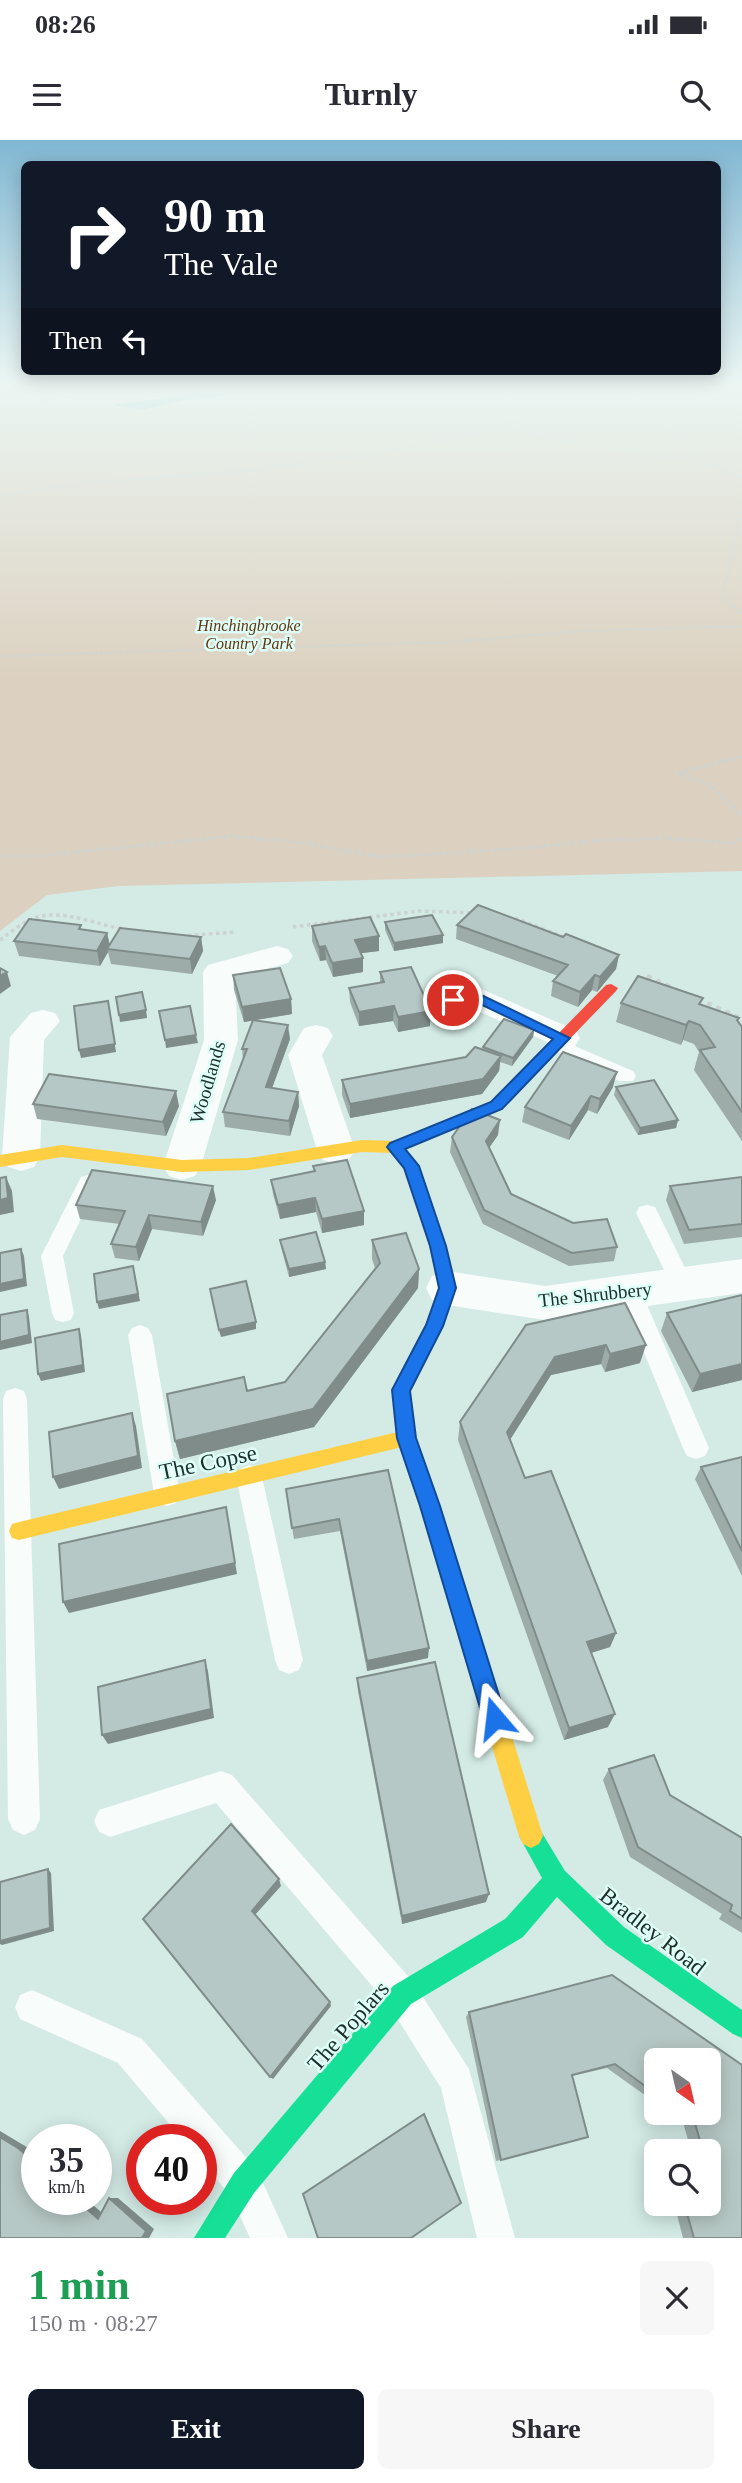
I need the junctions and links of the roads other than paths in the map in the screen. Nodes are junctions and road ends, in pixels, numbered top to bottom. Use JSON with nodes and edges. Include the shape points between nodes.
{"nodes":[{"id":1,"x":283,"y":942,"type":"road end"},
{"id":2,"x":611,"y":988,"type":"edge"},
{"id":3,"x":453,"y":1000,"type":"dead end"},
{"id":4,"x":43,"y":1021,"type":"dead end"},
{"id":5,"x":316,"y":1036,"type":"dead end"},
{"id":6,"x":560,"y":1041,"type":"junction"},
{"id":7,"x":626,"y":1076,"type":"dead end"},
{"id":8,"x":395,"y":1147,"type":"junction"},
{"id":9,"x":336,"y":1150,"type":"junction"},
{"id":10,"x":101,"y":1156,"type":"junction"},
{"id":11,"x":11,"y":1159,"type":"edge"},
{"id":12,"x":182,"y":1166,"type":"junction"},
{"id":13,"x":647,"y":1213,"type":"dead end"},
{"id":14,"x":742,"y":1276,"type":"edge"},
{"id":15,"x":682,"y":1284,"type":"junction"},
{"id":16,"x":447,"y":1288,"type":"junction"},
{"id":17,"x":630,"y":1292,"type":"junction"},
{"id":18,"x":63,"y":1313,"type":"dead end"},
{"id":19,"x":140,"y":1335,"type":"dead end"},
{"id":20,"x":15,"y":1399,"type":"dead end"},
{"id":21,"x":406,"y":1438,"type":"junction"},
{"id":22,"x":696,"y":1448,"type":"dead end"},
{"id":23,"x":249,"y":1477,"type":"junction"},
{"id":24,"x":167,"y":1494,"type":"junction"},
{"id":25,"x":19,"y":1531,"type":"junction"},
{"id":26,"x":289,"y":1660,"type":"dead end"},
{"id":27,"x":23,"y":1819,"type":"dead end"},
{"id":28,"x":110,"y":1821,"type":"dead end"},
{"id":29,"x":556,"y":1880,"type":"junction"},
{"id":30,"x":402,"y":1995,"type":"junction"},
{"id":31,"x":32,"y":2007,"type":"dead end"},
{"id":32,"x":742,"y":2025,"type":"edge"},
{"id":33,"x":244,"y":2183,"type":"junction"},
{"id":34,"x":208,"y":2238,"type":"edge"},
{"id":35,"x":269,"y":2238,"type":"edge"},
{"id":36,"x":496,"y":2238,"type":"edge"}],
"edges":[{"from":1,"to":12,"type":"street","name":"Woodlands","via":[[219,972],[221,1040]]},
{"from":2,"to":6,"type":"street"},
{"from":3,"to":6,"type":"street","via":[[475,997]]},
{"from":4,"to":11,"type":"street","via":[[27,1037]]},
{"from":5,"to":9,"type":"street","via":[[305,1055]]},
{"from":6,"to":7,"type":"lane"},
{"from":6,"to":8,"type":"street","via":[[496,1105]]},
{"from":8,"to":9,"type":"street"},
{"from":8,"to":16,"type":"street","via":[[411,1166]]},
{"from":9,"to":12,"type":"street","via":[[249,1164]]},
{"from":10,"to":11,"type":"street","via":[[62,1151]]},
{"from":10,"to":12,"type":"street"},
{"from":10,"to":18,"type":"lane","via":[[52,1256]]},
{"from":13,"to":15,"type":"lane"},
{"from":14,"to":15,"type":"street","name":"The Shrubbery"},
{"from":15,"to":17,"type":"street","name":"The Shrubbery"},
{"from":16,"to":17,"type":"street","name":"The Shrubbery","via":[[545,1303]]},
{"from":16,"to":21,"type":"street","via":[[435,1326],[401,1390]]},
{"from":17,"to":22,"type":"lane"},
{"from":19,"to":24,"type":"lane"},
{"from":20,"to":25,"type":"lane"},
{"from":21,"to":23,"type":"street","name":"The Copse"},
{"from":21,"to":29,"type":"street","name":"Bradley Road","via":[[529,1832]]},
{"from":23,"to":24,"type":"street","name":"The Copse"},
{"from":23,"to":26,"type":"lane"},
{"from":24,"to":25,"type":"street","name":"The Copse"},
{"from":25,"to":27,"type":"lane"},
{"from":28,"to":30,"type":"lane","via":[[221,1786]]},
{"from":29,"to":30,"type":"street","name":"The Poplars","via":[[514,1928]]},
{"from":29,"to":32,"type":"street","name":"Bradley Road","via":[[615,1936]]},
{"from":30,"to":33,"type":"street","name":"The Poplars"},
{"from":30,"to":36,"type":"lane","via":[[457,2081]]},
{"from":31,"to":33,"type":"lane","via":[[130,2051]]},
{"from":33,"to":34,"type":"street","name":"The Poplars"},
{"from":33,"to":35,"type":"lane"}]}
